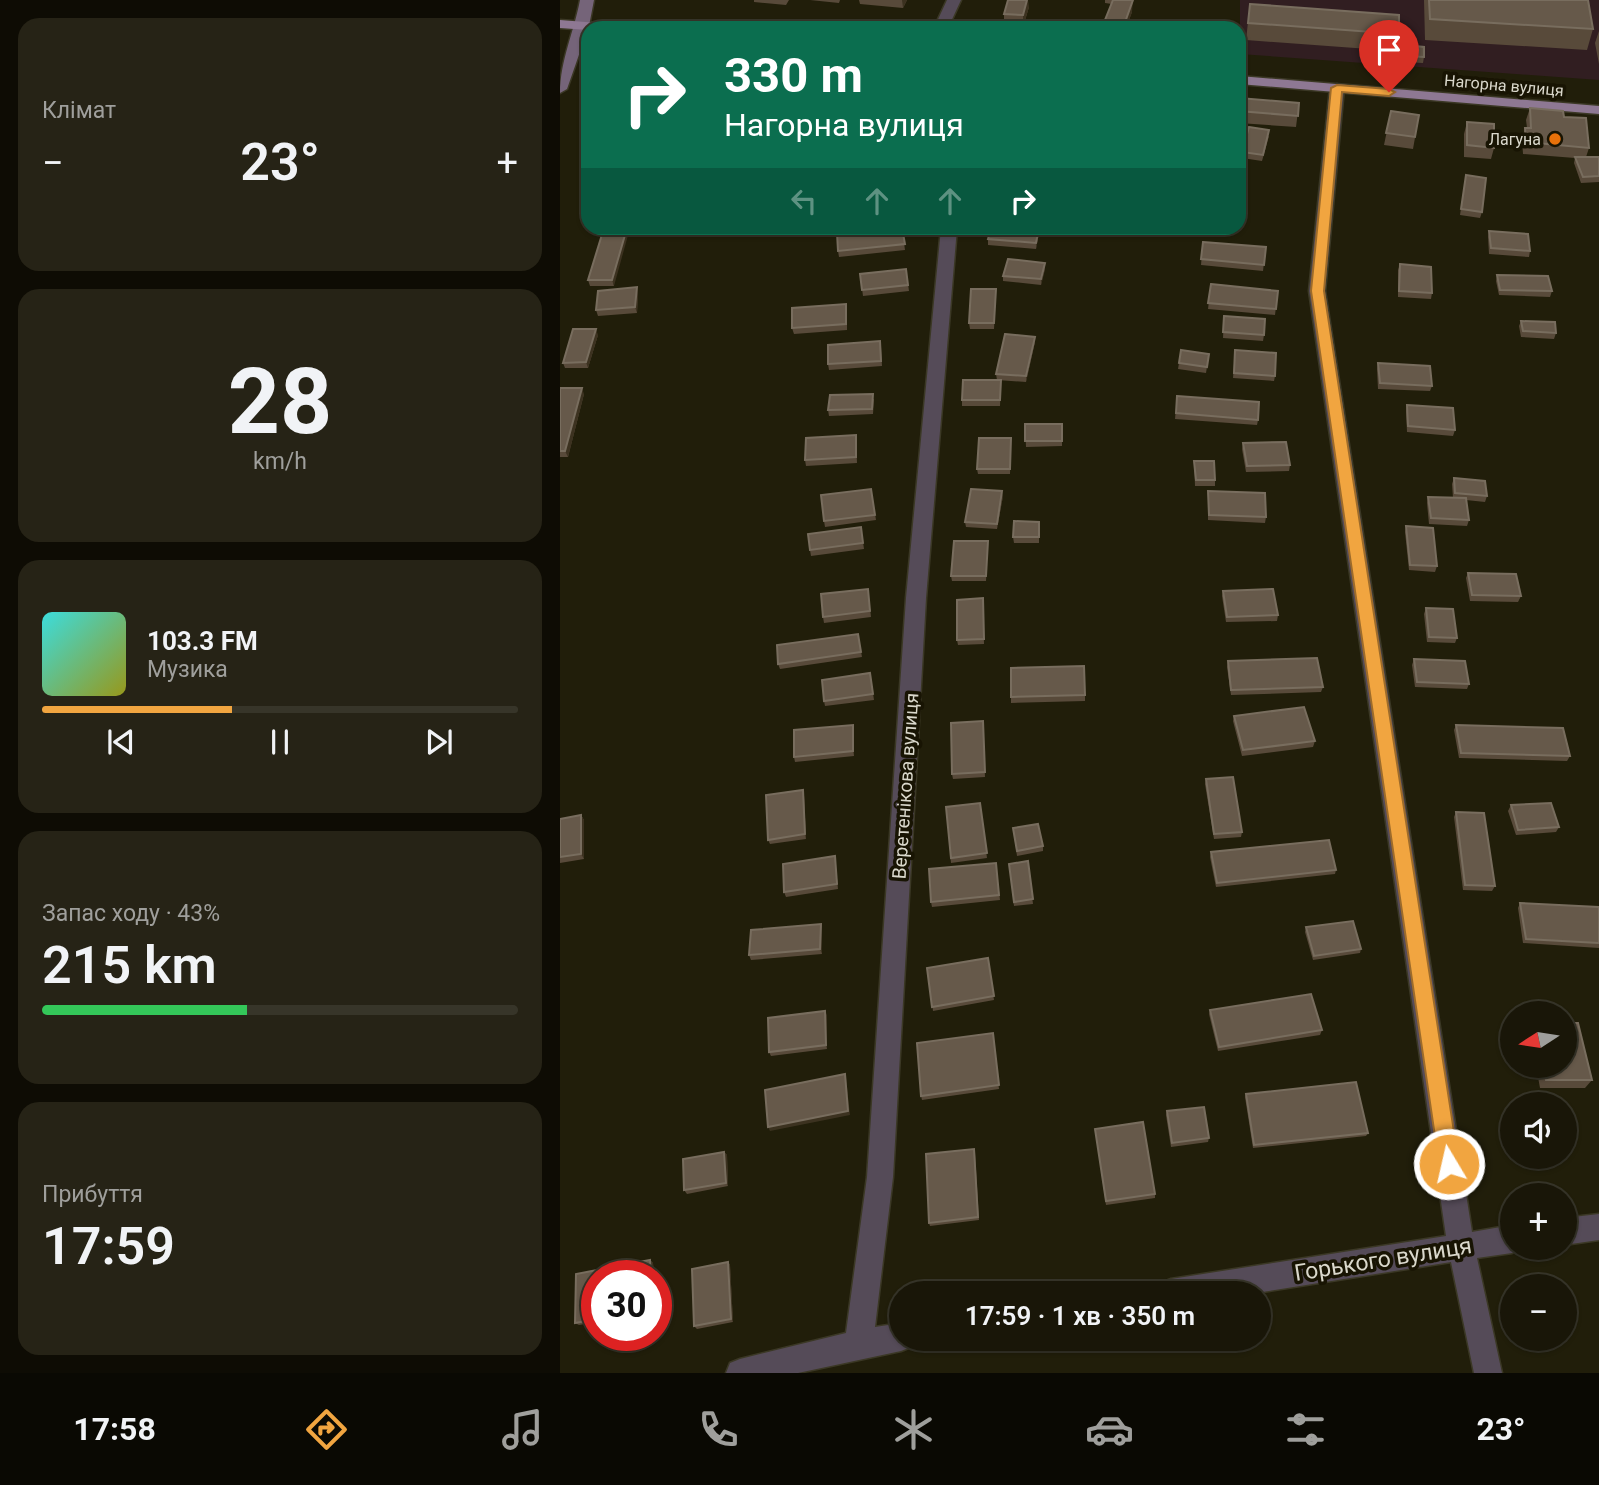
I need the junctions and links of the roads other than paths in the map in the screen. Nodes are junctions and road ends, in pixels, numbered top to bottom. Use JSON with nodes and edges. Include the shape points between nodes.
{"nodes":[{"id":1,"x":587,"y":0,"type":"edge"},
{"id":2,"x":954,"y":0,"type":"edge"},
{"id":3,"x":583,"y":21,"type":"edge"},
{"id":4,"x":944,"y":21,"type":"edge"},
{"id":5,"x":560,"y":24,"type":"edge"},
{"id":6,"x":581,"y":26,"type":"edge"},
{"id":7,"x":581,"y":29,"type":"edge"},
{"id":8,"x":1246,"y":81,"type":"edge"},
{"id":9,"x":1337,"y":88,"type":"junction"},
{"id":10,"x":560,"y":89,"type":"edge"},
{"id":11,"x":1599,"y":110,"type":"edge"},
{"id":12,"x":948,"y":235,"type":"edge"},
{"id":13,"x":1599,"y":1227,"type":"edge"},
{"id":14,"x":1577,"y":1230,"type":"edge"},
{"id":15,"x":1500,"y":1241,"type":"edge"},
{"id":16,"x":1461,"y":1246,"type":"junction"},
{"id":17,"x":1245,"y":1281,"type":"edge"},
{"id":18,"x":889,"y":1339,"type":"edge"},
{"id":19,"x":859,"y":1344,"type":"junction"},
{"id":20,"x":740,"y":1373,"type":"edge"},
{"id":21,"x":1488,"y":1373,"type":"edge"}],
"edges":[{"from":1,"to":3,"type":"street"},
{"from":2,"to":4,"type":"street"},
{"from":5,"to":6,"type":"main road"},
{"from":7,"to":10,"type":"street"},
{"from":8,"to":9,"type":"main road","name":"Нагорна вулиця"},
{"from":9,"to":11,"type":"main road","name":"Нагорна вулиця"},
{"from":9,"to":16,"type":"street","via":[[1317,291]]},
{"from":12,"to":19,"type":"street","name":"Веретенікова вулиця","via":[[916,598],[880,1177]]},
{"from":13,"to":14,"type":"street"},
{"from":15,"to":16,"type":"street","name":"Горького вулиця"},
{"from":16,"to":17,"type":"street","name":"Горького вулиця"},
{"from":16,"to":21,"type":"street"},
{"from":18,"to":19,"type":"street"},
{"from":19,"to":20,"type":"street"}]}
